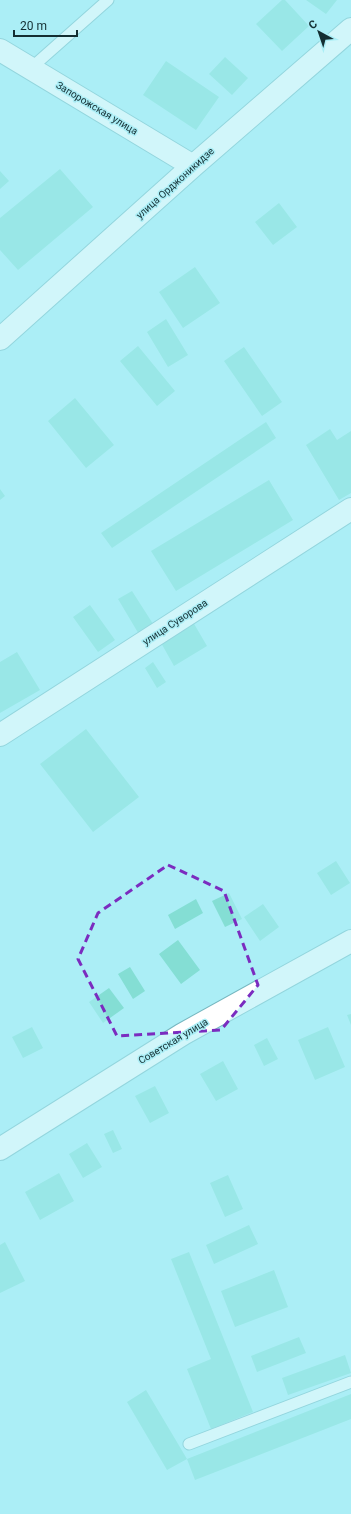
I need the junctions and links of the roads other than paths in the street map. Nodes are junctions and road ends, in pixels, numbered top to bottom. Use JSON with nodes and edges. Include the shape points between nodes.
{"nodes":[{"id":1,"x":108,"y":0,"type":"edge"},
{"id":2,"x":351,"y":29,"type":"edge"},
{"id":3,"x":0,"y":50,"type":"edge"},
{"id":4,"x":30,"y":69,"type":"junction"},
{"id":5,"x":193,"y":166,"type":"junction"},
{"id":6,"x":0,"y":339,"type":"edge"},
{"id":7,"x":351,"y":510,"type":"edge"},
{"id":8,"x":0,"y":735,"type":"edge"},
{"id":9,"x":351,"y":941,"type":"edge"},
{"id":10,"x":0,"y":1149,"type":"edge"},
{"id":11,"x":351,"y":1382,"type":"edge"},
{"id":12,"x":189,"y":1444,"type":"dead end"}],
"edges":[{"from":1,"to":4,"type":"lane"},
{"from":2,"to":5,"type":"street","name":"улица Орджоникидзе"},
{"from":3,"to":4,"type":"street","name":"Запорожская улица"},
{"from":4,"to":5,"type":"street","name":"Запорожская улица"},
{"from":5,"to":6,"type":"street","name":"улица Орджоникидзе"},
{"from":7,"to":8,"type":"street","name":"улица Суворова"},
{"from":9,"to":10,"type":"street","name":"Советская улица","via":[[183,1034]]},
{"from":11,"to":12,"type":"lane"}]}
